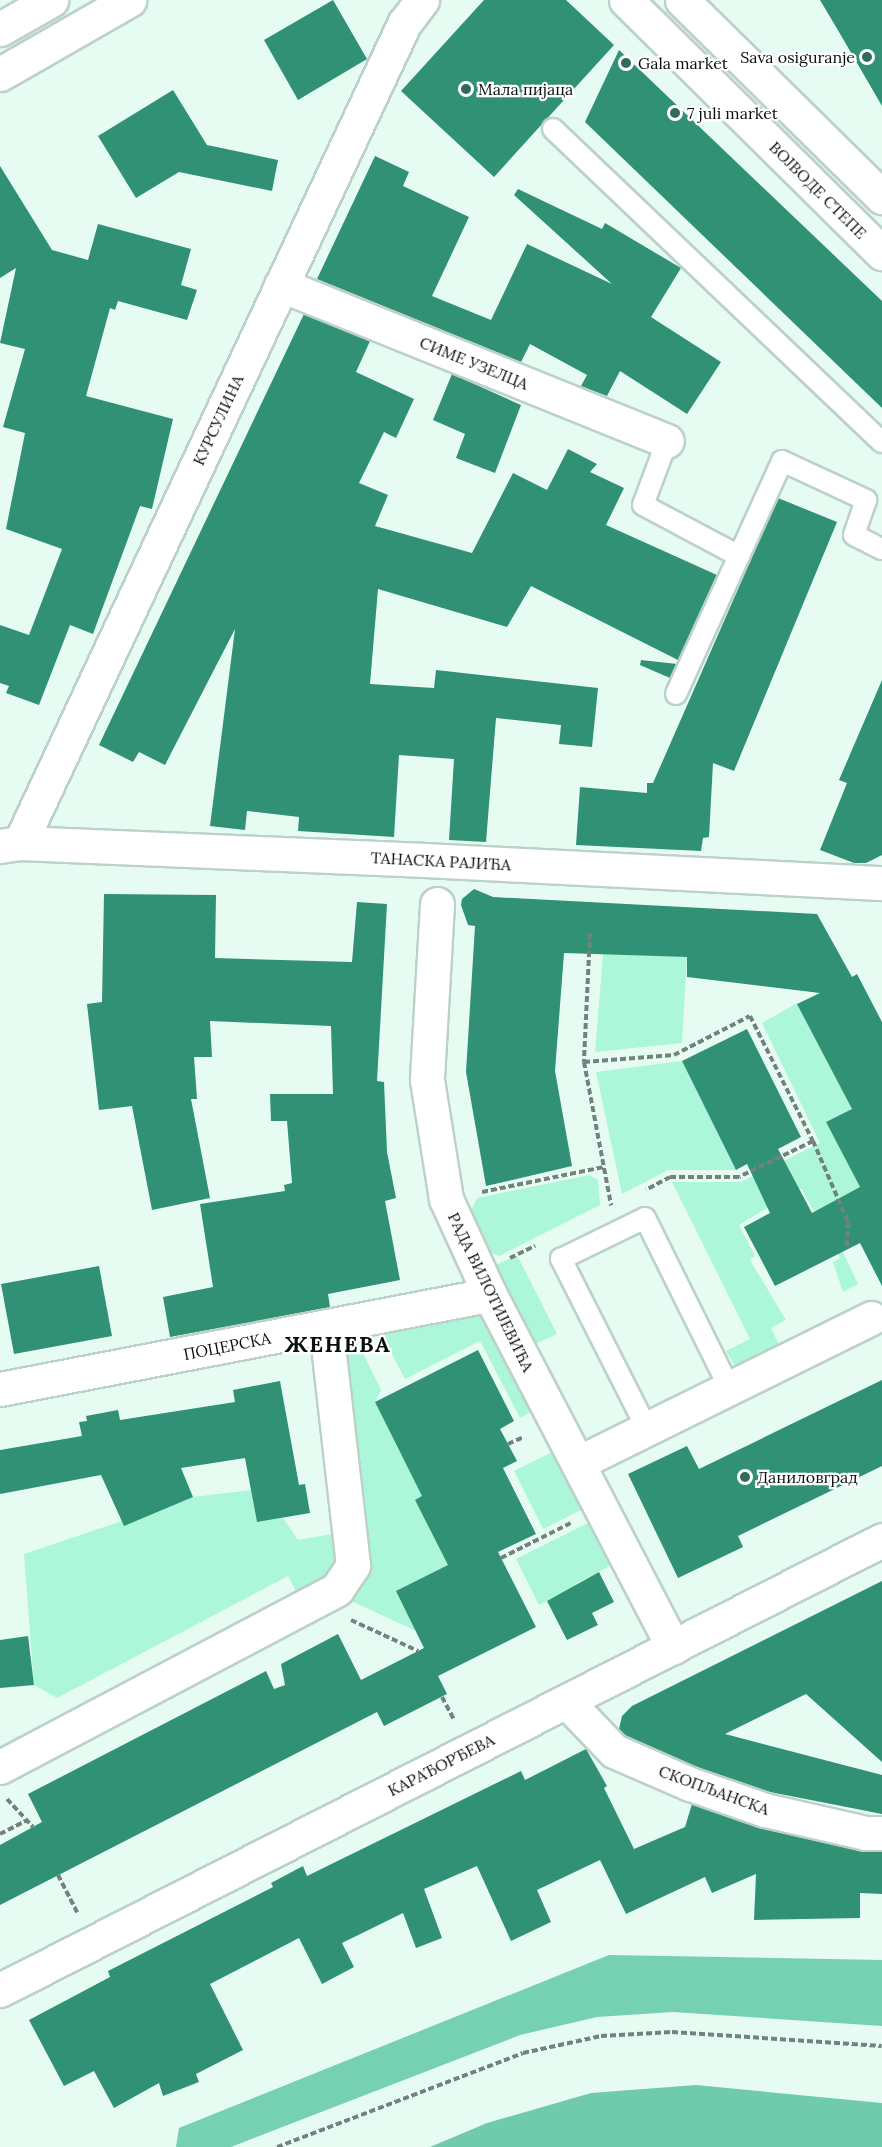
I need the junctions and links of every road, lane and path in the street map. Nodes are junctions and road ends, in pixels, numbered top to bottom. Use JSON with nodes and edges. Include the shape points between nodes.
{"nodes":[{"id":1,"x":51,"y":0,"type":"edge"},
{"id":2,"x":129,"y":0,"type":"edge"},
{"id":3,"x":422,"y":0,"type":"edge"},
{"id":4,"x":626,"y":0,"type":"edge"},
{"id":5,"x":682,"y":0,"type":"edge"},
{"id":6,"x":0,"y":29,"type":"edge"},
{"id":7,"x":0,"y":74,"type":"edge"},
{"id":8,"x":553,"y":129,"type":"dead end"},
{"id":9,"x":882,"y":197,"type":"edge"},
{"id":10,"x":882,"y":253,"type":"edge"},
{"id":11,"x":281,"y":285,"type":"junction"},
{"id":12,"x":667,"y":441,"type":"joint"},
{"id":13,"x":882,"y":441,"type":"edge"},
{"id":14,"x":882,"y":549,"type":"edge"},
{"id":15,"x":739,"y":556,"type":"junction"},
{"id":16,"x":676,"y":694,"type":"dead end"},
{"id":17,"x":10,"y":845,"type":"edge"},
{"id":18,"x":882,"y":883,"type":"edge"},
{"id":19,"x":437,"y":904,"type":"dead end"},
{"id":20,"x":590,"y":933,"type":"dead end"},
{"id":21,"x":584,"y":1062,"type":"junction"},
{"id":22,"x":813,"y":1141,"type":"junction"},
{"id":23,"x":604,"y":1167,"type":"junction"},
{"id":24,"x":641,"y":1193,"type":"dead end"},
{"id":25,"x":446,"y":1199,"type":"junction"},
{"id":26,"x":622,"y":1203,"type":"dead end"},
{"id":27,"x":612,"y":1208,"type":"junction"},
{"id":28,"x":602,"y":1214,"type":"dead end"},
{"id":29,"x":538,"y":1244,"type":"dead end"},
{"id":30,"x":847,"y":1248,"type":"dead end"},
{"id":31,"x":485,"y":1284,"type":"junction"},
{"id":32,"x":871,"y":1318,"type":"dead end"},
{"id":33,"x":326,"y":1327,"type":"junction"},
{"id":34,"x":0,"y":1389,"type":"edge"},
{"id":35,"x":729,"y":1389,"type":"junction"},
{"id":36,"x":647,"y":1429,"type":"junction"},
{"id":37,"x":578,"y":1463,"type":"junction"},
{"id":38,"x":602,"y":1508,"type":"junction"},
{"id":39,"x":882,"y":1540,"type":"edge"},
{"id":40,"x":501,"y":1558,"type":"dead end"},
{"id":41,"x":312,"y":1602,"type":"junction"},
{"id":42,"x":673,"y":1647,"type":"junction"},
{"id":43,"x":418,"y":1651,"type":"dead end"},
{"id":44,"x":568,"y":1703,"type":"junction"},
{"id":45,"x":0,"y":1767,"type":"edge"},
{"id":46,"x":0,"y":1792,"type":"edge"},
{"id":47,"x":27,"y":1820,"type":"junction"},
{"id":48,"x":33,"y":1827,"type":"dead end"},
{"id":49,"x":882,"y":1833,"type":"edge"},
{"id":50,"x":0,"y":1834,"type":"edge"},
{"id":51,"x":0,"y":1990,"type":"edge"},
{"id":52,"x":882,"y":2046,"type":"edge"},
{"id":53,"x":276,"y":2147,"type":"edge"}],
"edges":[{"from":1,"to":6,"type":"street"},
{"from":2,"to":7,"type":"street"},
{"from":3,"to":11,"type":"street","name":"КУРСУЛИНА","via":[[404,24]]},
{"from":4,"to":10,"type":"street","name":"ВОЈВОДЕ СТЕПЕ"},
{"from":5,"to":9,"type":"street"},
{"from":8,"to":13,"type":"lane"},
{"from":11,"to":12,"type":"street","name":"СИМЕ УЗЕЛЦА"},
{"from":11,"to":17,"type":"street","name":"КУРСУЛИНА"},
{"from":12,"to":15,"type":"lane","via":[[643,505]]},
{"from":14,"to":15,"type":"lane","via":[[854,535],[866,500],[782,461]]},
{"from":15,"to":16,"type":"lane"},
{"from":17,"to":18,"type":"street","name":"ТАНАСКА РАЈИЋА"},
{"from":19,"to":25,"type":"street","name":"РАДА ВИЛОТИЈЕВИЋА","via":[[427,1080]]},
{"from":20,"to":21,"type":"path"},
{"from":21,"to":22,"type":"path","via":[[674,1054],[750,1016]]},
{"from":21,"to":23,"type":"path"},
{"from":22,"to":24,"type":"path","via":[[739,1177],[670,1177]]},
{"from":22,"to":30,"type":"path","via":[[848,1222]]},
{"from":23,"to":25,"type":"path"},
{"from":23,"to":27,"type":"path"},
{"from":25,"to":31,"type":"street","name":"РАДА ВИЛОТИЈЕВИЋА"},
{"from":26,"to":27,"type":"path"},
{"from":27,"to":28,"type":"path"},
{"from":29,"to":31,"type":"path"},
{"from":31,"to":33,"type":"street","name":"ПОЦЕРСКА"},
{"from":31,"to":37,"type":"street","name":"РАДА ВИЛОТИЈЕВИЋА"},
{"from":32,"to":35,"type":"street"},
{"from":33,"to":34,"type":"street","name":"ПОЦЕРСКА"},
{"from":33,"to":41,"type":"street","via":[[353,1565],[338,1589]]},
{"from":35,"to":36,"type":"street"},
{"from":35,"to":36,"type":"lane","via":[[645,1218],[561,1259]]},
{"from":36,"to":37,"type":"street"},
{"from":37,"to":38,"type":"street","name":"РАДА ВИЛОТИЈЕВИЋА"},
{"from":38,"to":40,"type":"path"},
{"from":38,"to":42,"type":"street","name":"РАДА ВИЛОТИЈЕВИЋА"},
{"from":39,"to":42,"type":"street","name":"КАРАЂОРЂЕВА"},
{"from":41,"to":43,"type":"path"},
{"from":41,"to":45,"type":"street"},
{"from":42,"to":44,"type":"street","name":"КАРАЂОРЂЕВА"},
{"from":44,"to":49,"type":"street","name":"СКОПЉАНСКА","via":[[614,1751],[690,1784],[765,1810],[866,1833]]},
{"from":44,"to":51,"type":"street","name":"КАРАЂОРЂЕВА"},
{"from":46,"to":47,"type":"path"},
{"from":47,"to":48,"type":"path"},
{"from":47,"to":50,"type":"path"},
{"from":52,"to":53,"type":"path","via":[[672,2032],[601,2036],[523,2053]]}]}
